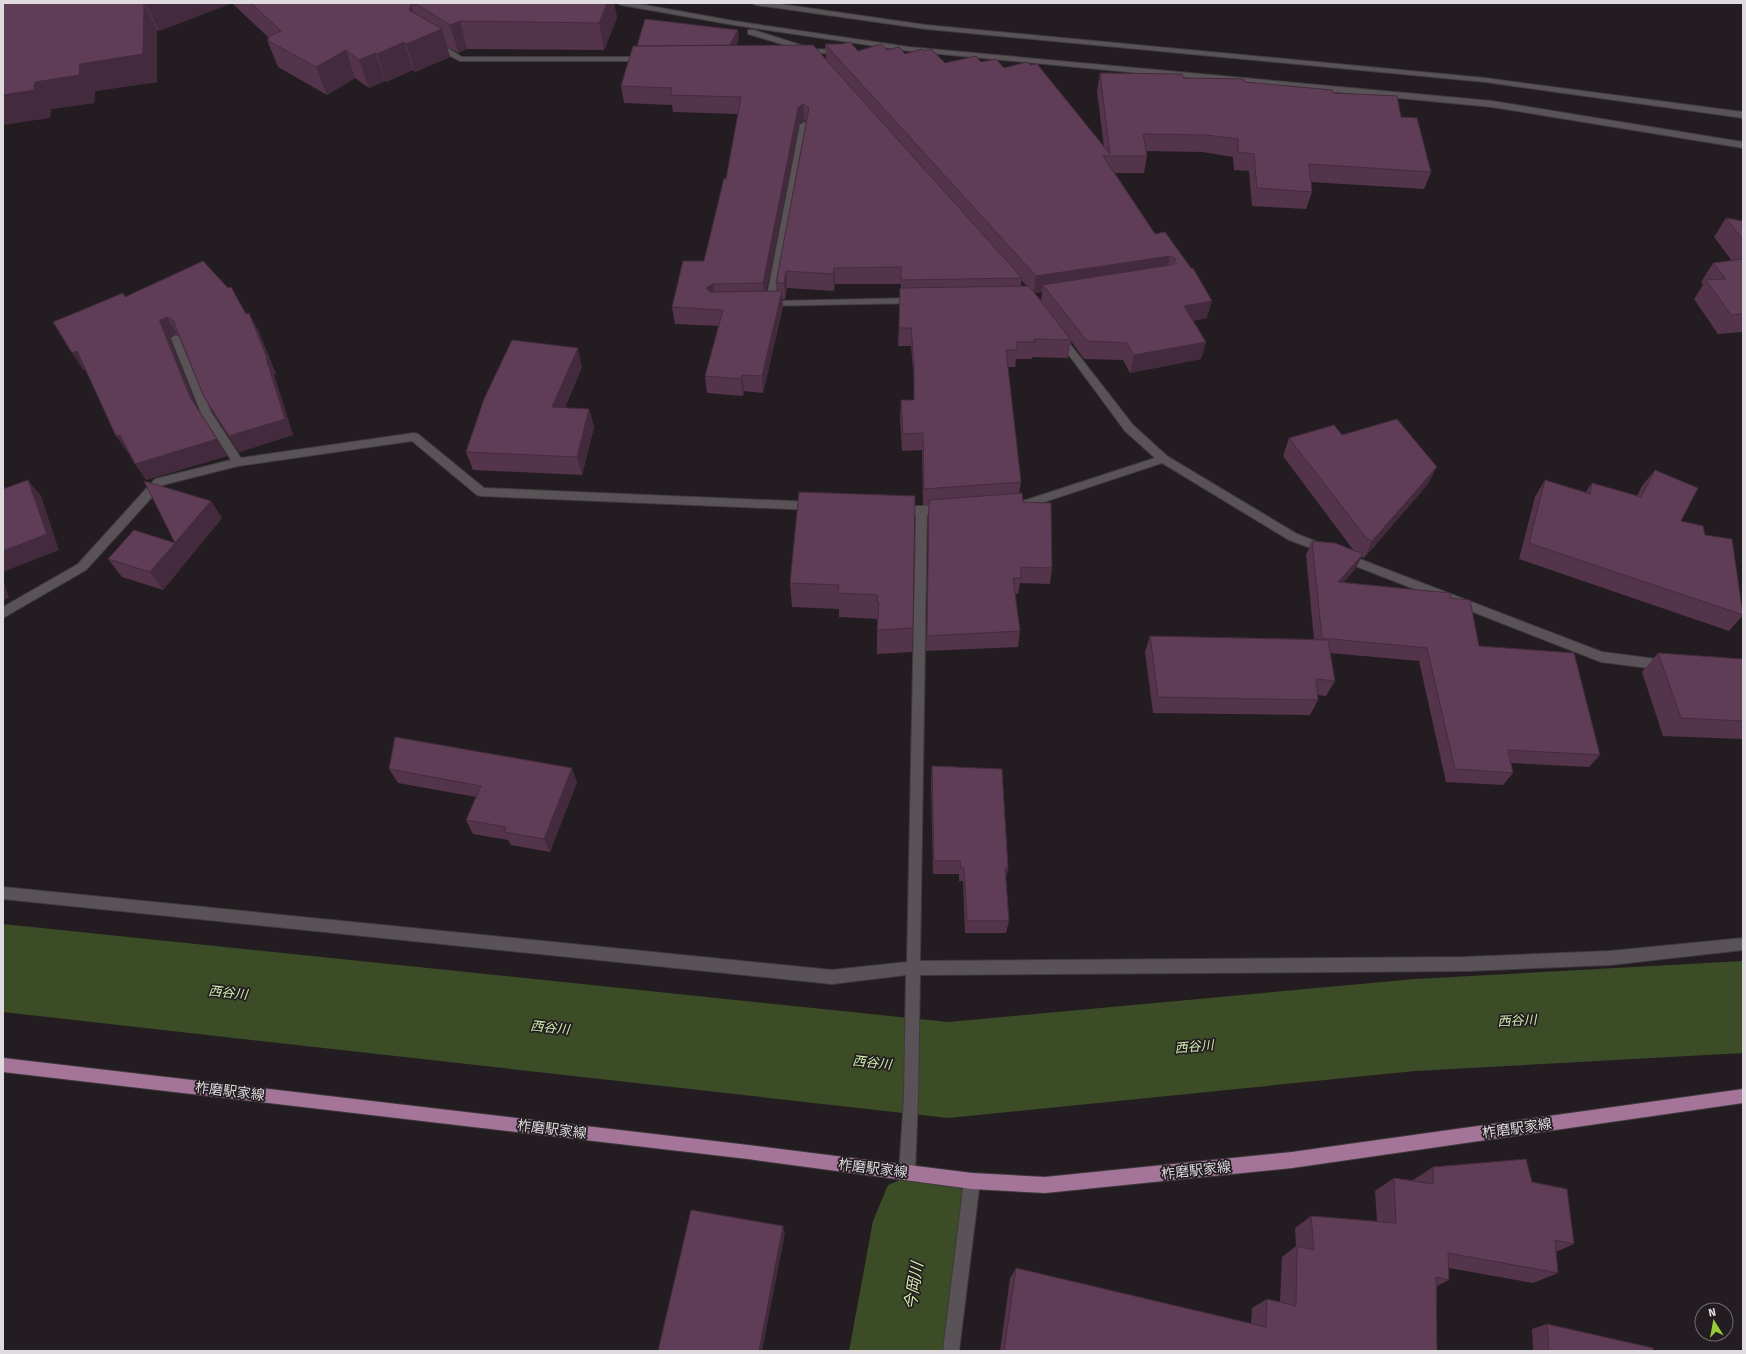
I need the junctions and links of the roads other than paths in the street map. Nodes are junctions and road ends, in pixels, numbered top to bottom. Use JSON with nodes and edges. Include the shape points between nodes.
{"nodes":[{"id":1,"x":621,"y":3,"type":"edge"},
{"id":2,"x":756,"y":3,"type":"edge"},
{"id":3,"x":734,"y":24,"type":"junction"},
{"id":4,"x":429,"y":40,"type":"edge"},
{"id":5,"x":909,"y":49,"type":"junction"},
{"id":6,"x":850,"y":52,"type":"edge"},
{"id":7,"x":881,"y":54,"type":"edge"},
{"id":8,"x":798,"y":55,"type":"edge"},
{"id":9,"x":815,"y":55,"type":"junction"},
{"id":10,"x":649,"y":59,"type":"edge"},
{"id":11,"x":1743,"y":115,"type":"edge"},
{"id":12,"x":804,"y":125,"type":"edge"},
{"id":13,"x":1743,"y":145,"type":"edge"},
{"id":14,"x":928,"y":301,"type":"edge"},
{"id":15,"x":754,"y":304,"type":"edge"},
{"id":16,"x":770,"y":304,"type":"junction"},
{"id":17,"x":1054,"y":330,"type":"edge"},
{"id":18,"x":176,"y":338,"type":"edge"},
{"id":19,"x":1163,"y":459,"type":"junction"},
{"id":20,"x":238,"y":462,"type":"junction"},
{"id":21,"x":1004,"y":505,"type":"edge"},
{"id":22,"x":827,"y":507,"type":"edge"},
{"id":23,"x":959,"y":508,"type":"edge"},
{"id":24,"x":890,"y":509,"type":"edge"},
{"id":25,"x":922,"y":511,"type":"junction"},
{"id":26,"x":3,"y":613,"type":"edge"},
{"id":27,"x":1673,"y":666,"type":"edge"},
{"id":28,"x":3,"y":893,"type":"edge"},
{"id":29,"x":1743,"y":944,"type":"edge"},
{"id":30,"x":912,"y":968,"type":"junction"},
{"id":31,"x":3,"y":1065,"type":"edge"},
{"id":32,"x":1743,"y":1096,"type":"edge"},
{"id":33,"x":908,"y":1172,"type":"junction"},
{"id":34,"x":972,"y":1181,"type":"junction"},
{"id":35,"x":951,"y":1351,"type":"edge"}],
"edges":[{"from":1,"to":3,"type":"street"},
{"from":2,"to":11,"type":"street","via":[[926,26],[1485,80]]},
{"from":3,"to":5,"type":"street"},
{"from":3,"to":9,"type":"street","via":[[738,28]]},
{"from":4,"to":10,"type":"street","via":[[460,59]]},
{"from":5,"to":7,"type":"street"},
{"from":5,"to":13,"type":"street","via":[[1492,104]]},
{"from":6,"to":9,"type":"street"},
{"from":8,"to":9,"type":"street"},
{"from":12,"to":16,"type":"street"},
{"from":14,"to":16,"type":"street"},
{"from":15,"to":16,"type":"street"},
{"from":17,"to":19,"type":"street","via":[[1129,428]]},
{"from":18,"to":20,"type":"street","via":[[206,413]]},
{"from":19,"to":21,"type":"street","via":[[1026,504]]},
{"from":19,"to":27,"type":"street","via":[[1293,537],[1601,657]]},
{"from":20,"to":22,"type":"street","via":[[414,437],[481,492]]},
{"from":20,"to":26,"type":"street","via":[[159,482],[82,567]]},
{"from":23,"to":25,"type":"street"},
{"from":24,"to":25,"type":"street"},
{"from":25,"to":30,"type":"street"},
{"from":28,"to":30,"type":"street","via":[[832,977]]},
{"from":29,"to":30,"type":"street","via":[[1610,958],[1466,964]]},
{"from":30,"to":33,"type":"street"},
{"from":31,"to":33,"type":"main road","name":"柞磨駅家線"},
{"from":32,"to":34,"type":"main road","name":"柞磨駅家線","via":[[1292,1160],[1045,1185]]},
{"from":33,"to":34,"type":"main road","name":"柞磨駅家線"},
{"from":34,"to":35,"type":"street"}]}
